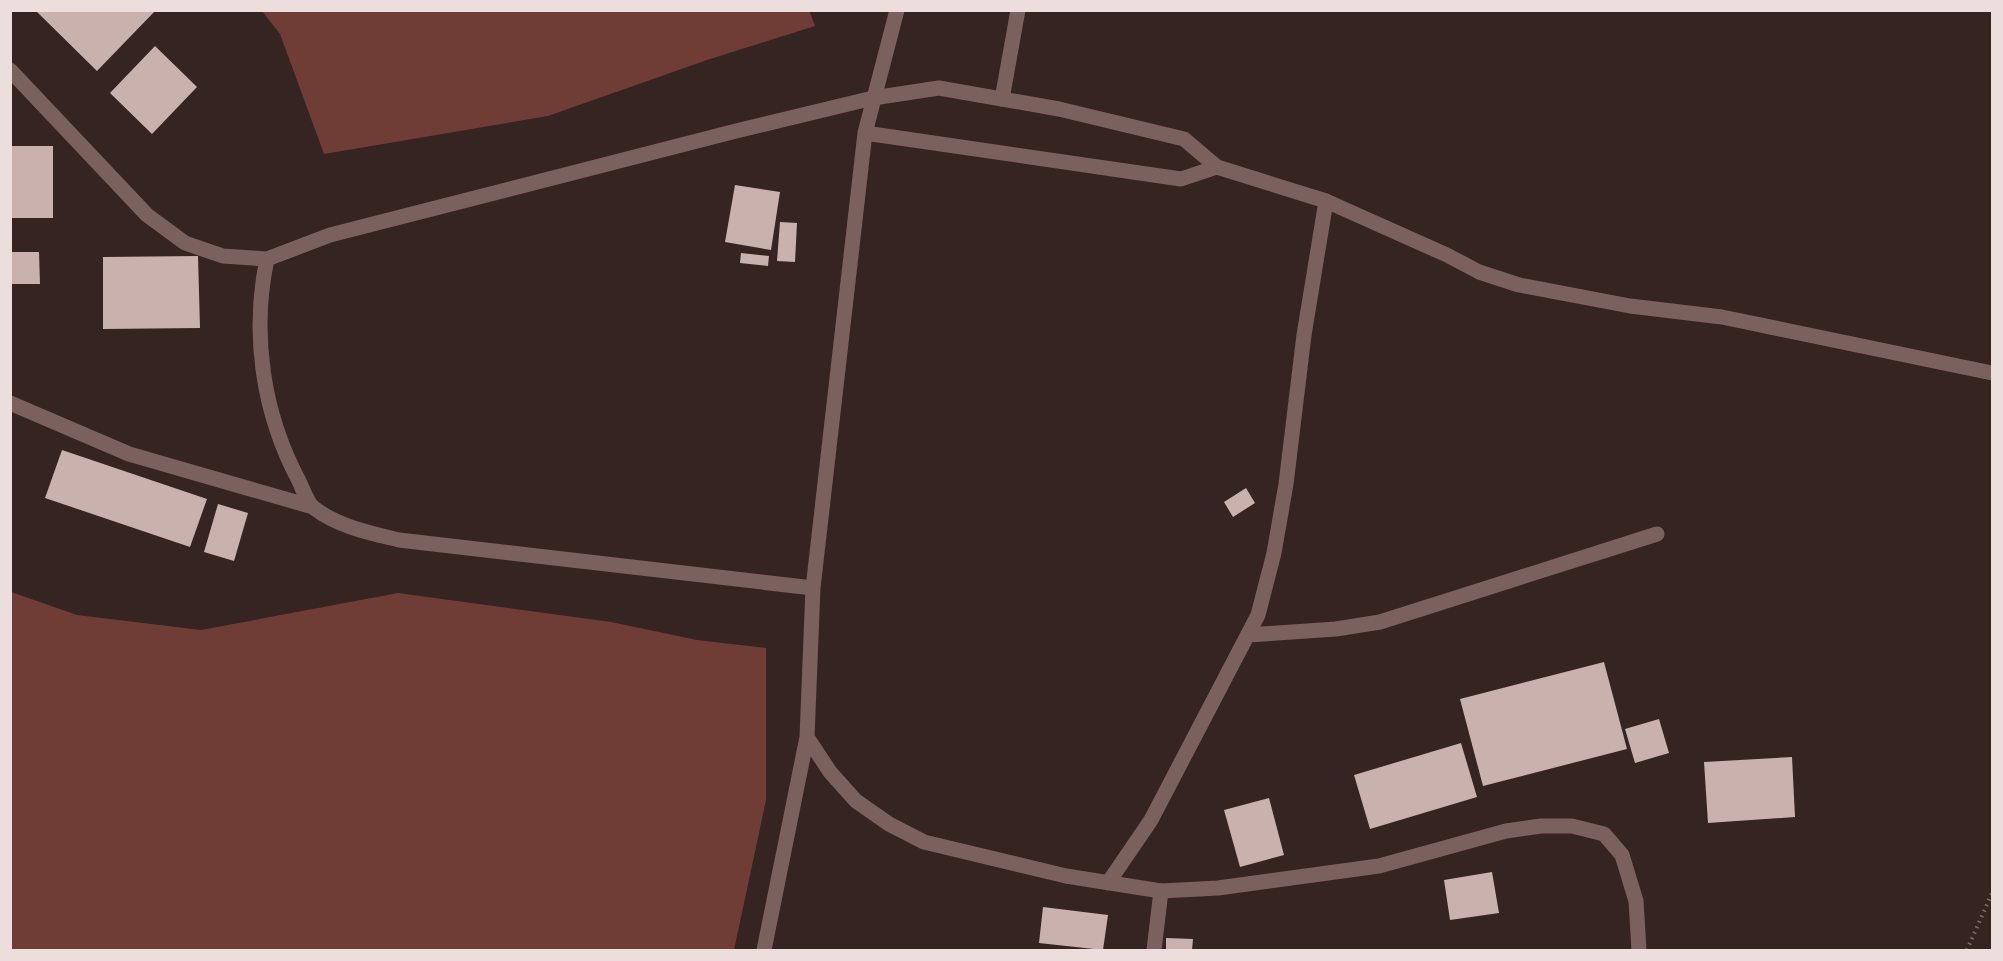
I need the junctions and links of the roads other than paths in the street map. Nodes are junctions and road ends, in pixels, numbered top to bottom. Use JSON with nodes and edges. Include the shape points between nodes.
{"nodes":[{"id":1,"x":897,"y":10,"type":"edge"},
{"id":2,"x":1018,"y":10,"type":"edge"},
{"id":3,"x":10,"y":70,"type":"edge"},
{"id":4,"x":873,"y":98,"type":"junction"},
{"id":5,"x":1002,"y":99,"type":"junction"},
{"id":6,"x":865,"y":133,"type":"junction"},
{"id":7,"x":1217,"y":167,"type":"junction"},
{"id":8,"x":1326,"y":201,"type":"junction"},
{"id":9,"x":267,"y":260,"type":"junction"},
{"id":10,"x":1992,"y":373,"type":"edge"},
{"id":11,"x":10,"y":403,"type":"edge"},
{"id":12,"x":313,"y":507,"type":"junction"},
{"id":13,"x":1657,"y":534,"type":"dead end"},
{"id":14,"x":813,"y":588,"type":"junction"},
{"id":15,"x":1248,"y":635,"type":"junction"},
{"id":16,"x":807,"y":737,"type":"junction"},
{"id":17,"x":1108,"y":883,"type":"junction"},
{"id":18,"x":1161,"y":891,"type":"junction"},
{"id":19,"x":765,"y":951,"type":"edge"},
{"id":20,"x":1154,"y":951,"type":"edge"},
{"id":21,"x":1640,"y":951,"type":"edge"}],
"edges":[{"from":1,"to":4,"type":"street"},
{"from":2,"to":5,"type":"street"},
{"from":3,"to":9,"type":"street","via":[[147,215],[185,243],[223,256]]},
{"from":4,"to":5,"type":"street","via":[[939,88]]},
{"from":4,"to":6,"type":"street"},
{"from":4,"to":9,"type":"street","via":[[330,235]]},
{"from":5,"to":7,"type":"street","via":[[1184,139]]},
{"from":6,"to":7,"type":"street","via":[[1181,178]]},
{"from":6,"to":14,"type":"street"},
{"from":7,"to":8,"type":"street"},
{"from":8,"to":10,"type":"street","via":[[1479,272],[1519,285],[1630,306],[1722,317]]},
{"from":8,"to":15,"type":"street","via":[[1276,542],[1258,615]]},
{"from":9,"to":12,"type":"street","via":[[260,344],[263,372],[284,453]]},
{"from":11,"to":12,"type":"street","via":[[129,454]]},
{"from":12,"to":14,"type":"street","via":[[353,529],[399,540]]},
{"from":13,"to":15,"type":"street","via":[[1380,622]]},
{"from":14,"to":16,"type":"street"},
{"from":15,"to":17,"type":"street","via":[[1151,820]]},
{"from":16,"to":17,"type":"street","via":[[830,772],[856,801],[924,842]]},
{"from":16,"to":19,"type":"street"},
{"from":17,"to":18,"type":"street"},
{"from":18,"to":20,"type":"street"},
{"from":18,"to":21,"type":"street","via":[[1218,888],[1379,866],[1506,831],[1572,826],[1604,834],[1622,855],[1636,901]]}]}
